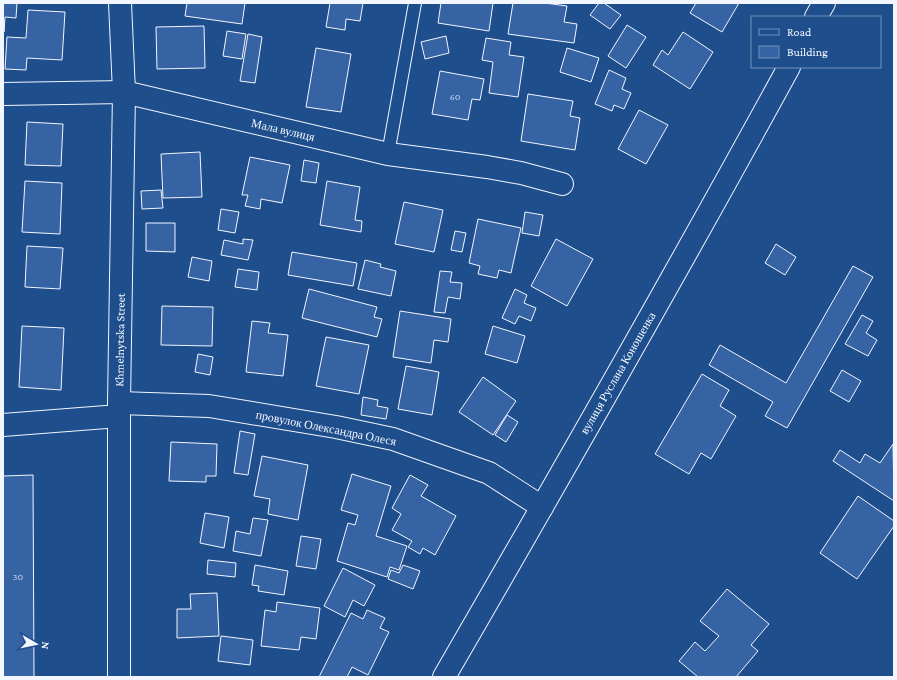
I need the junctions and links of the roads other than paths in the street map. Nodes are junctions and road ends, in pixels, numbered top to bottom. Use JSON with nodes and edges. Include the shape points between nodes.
{"nodes":[{"id":1,"x":120,"y":3,"type":"edge"},
{"id":2,"x":415,"y":3,"type":"edge"},
{"id":3,"x":824,"y":3,"type":"edge"},
{"id":4,"x":817,"y":16,"type":"edge"},
{"id":5,"x":788,"y":68,"type":"edge"},
{"id":6,"x":124,"y":92,"type":"junction"},
{"id":7,"x":3,"y":94,"type":"edge"},
{"id":8,"x":388,"y":154,"type":"junction"},
{"id":9,"x":562,"y":184,"type":"dead end"},
{"id":10,"x":119,"y":409,"type":"junction"},
{"id":11,"x":3,"y":425,"type":"edge"},
{"id":12,"x":542,"y":507,"type":"junction"},
{"id":13,"x":119,"y":677,"type":"edge"},
{"id":14,"x":444,"y":677,"type":"edge"}],
"edges":[{"from":1,"to":6,"type":"street","name":"Khmelnytska Street"},
{"from":2,"to":8,"type":"lane"},
{"from":3,"to":4,"type":"street"},
{"from":5,"to":12,"type":"street","name":"вулиця Руслана Коношенка","via":[[700,230]]},
{"from":6,"to":7,"type":"street","name":"Мала вулиця"},
{"from":6,"to":8,"type":"street","name":"Мала вулиця"},
{"from":6,"to":10,"type":"street","name":"Khmelnytska Street"},
{"from":8,"to":9,"type":"street","name":"Мала вулиця","via":[[487,167]]},
{"from":10,"to":11,"type":"street","name":"провулок Олександра Олеся"},
{"from":10,"to":12,"type":"street","name":"провулок Олександра Олеся","via":[[209,406],[393,439],[489,473]]},
{"from":10,"to":13,"type":"street","name":"Khmelnytska Street"},
{"from":12,"to":14,"type":"street","name":"вулиця Руслана Коношенка"}]}
